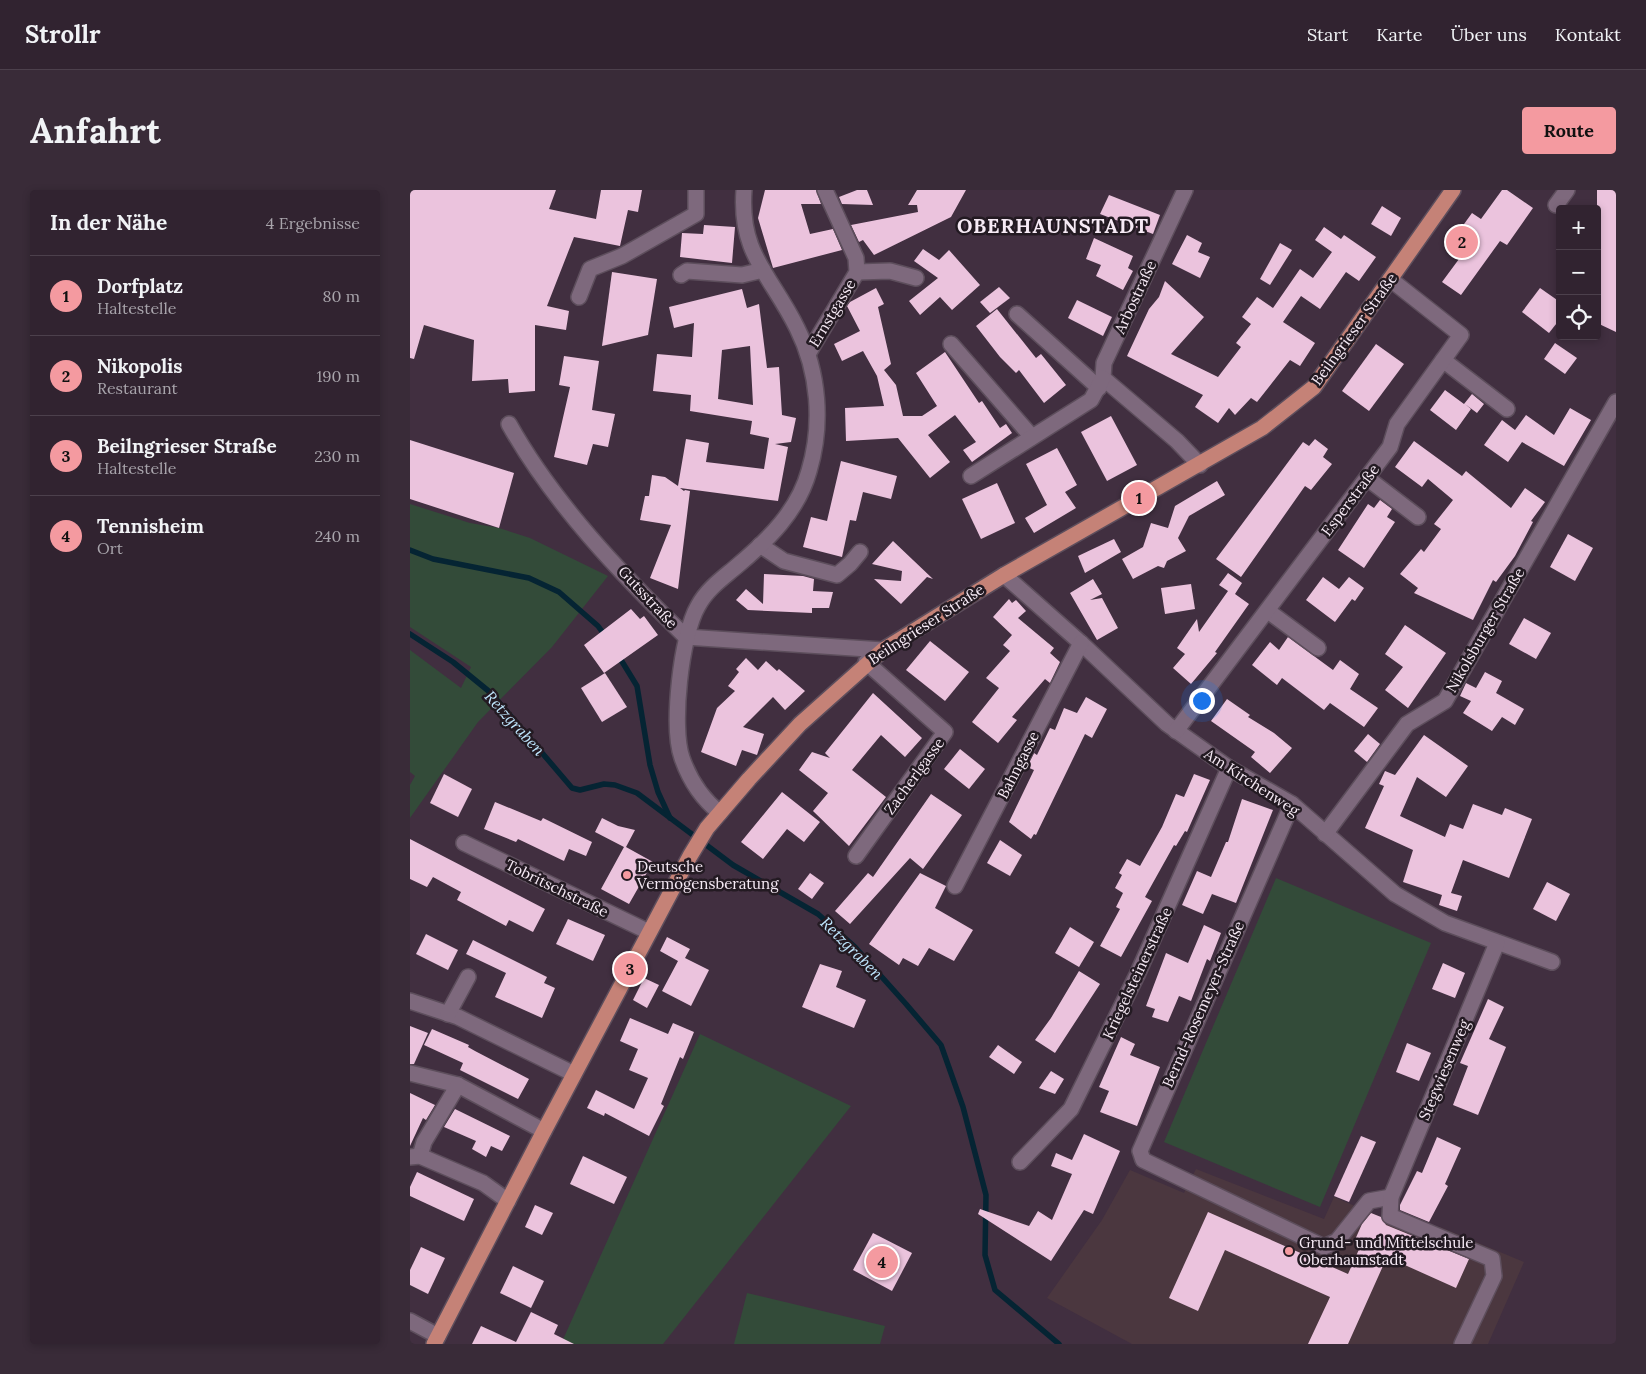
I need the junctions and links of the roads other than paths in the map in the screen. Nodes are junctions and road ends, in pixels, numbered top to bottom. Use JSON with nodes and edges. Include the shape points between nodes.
{"nodes":[{"id":1,"x":696,"y":190,"type":"edge"},
{"id":2,"x":744,"y":190,"type":"edge"},
{"id":3,"x":825,"y":190,"type":"edge"},
{"id":4,"x":1185,"y":190,"type":"edge"},
{"id":5,"x":1453,"y":190,"type":"edge"},
{"id":6,"x":1567,"y":190,"type":"edge"},
{"id":7,"x":1556,"y":205,"type":"dead end"},
{"id":8,"x":763,"y":270,"type":"junction"},
{"id":9,"x":857,"y":272,"type":"junction"},
{"id":10,"x":682,"y":275,"type":"dead end"},
{"id":11,"x":916,"y":278,"type":"dead end"},
{"id":12,"x":1390,"y":278,"type":"junction"},
{"id":13,"x":579,"y":297,"type":"dead end"},
{"id":14,"x":1017,"y":314,"type":"dead end"},
{"id":15,"x":952,"y":344,"type":"dead end"},
{"id":16,"x":808,"y":354,"type":"junction"},
{"id":17,"x":1443,"y":360,"type":"junction"},
{"id":18,"x":1101,"y":383,"type":"junction"},
{"id":19,"x":1616,"y":402,"type":"edge"},
{"id":20,"x":1507,"y":409,"type":"dead end"},
{"id":21,"x":509,"y":424,"type":"dead end"},
{"id":22,"x":1032,"y":437,"type":"junction"},
{"id":23,"x":1200,"y":464,"type":"junction"},
{"id":24,"x":971,"y":476,"type":"dead end"},
{"id":25,"x":1367,"y":478,"type":"junction"},
{"id":26,"x":1418,"y":517,"type":"dead end"},
{"id":27,"x":760,"y":546,"type":"junction"},
{"id":28,"x":860,"y":552,"type":"dead end"},
{"id":29,"x":1004,"y":575,"type":"junction"},
{"id":30,"x":1268,"y":611,"type":"junction"},
{"id":31,"x":686,"y":637,"type":"junction"},
{"id":32,"x":1081,"y":643,"type":"junction"},
{"id":33,"x":1318,"y":648,"type":"dead end"},
{"id":34,"x":883,"y":650,"type":"junction"},
{"id":35,"x":866,"y":662,"type":"junction"},
{"id":36,"x":1176,"y":731,"type":"junction"},
{"id":37,"x":1229,"y":768,"type":"junction"},
{"id":38,"x":1292,"y":804,"type":"junction"},
{"id":39,"x":720,"y":813,"type":"junction"},
{"id":40,"x":1324,"y":834,"type":"junction"},
{"id":41,"x":464,"y":843,"type":"dead end"},
{"id":42,"x":856,"y":856,"type":"dead end"},
{"id":43,"x":955,"y":886,"type":"dead end"},
{"id":44,"x":649,"y":932,"type":"junction"},
{"id":45,"x":1497,"y":943,"type":"junction"},
{"id":46,"x":1552,"y":962,"type":"dead end"},
{"id":47,"x":468,"y":977,"type":"dead end"},
{"id":48,"x":410,"y":1001,"type":"edge"},
{"id":49,"x":448,"y":1014,"type":"junction"},
{"id":50,"x":410,"y":1073,"type":"edge"},
{"id":51,"x":574,"y":1074,"type":"junction"},
{"id":52,"x":458,"y":1085,"type":"junction"},
{"id":53,"x":544,"y":1131,"type":"junction"},
{"id":54,"x":415,"y":1157,"type":"edge"},
{"id":55,"x":1020,"y":1162,"type":"dead end"},
{"id":56,"x":1391,"y":1197,"type":"junction"},
{"id":57,"x":508,"y":1201,"type":"junction"},
{"id":58,"x":410,"y":1321,"type":"edge"},
{"id":59,"x":436,"y":1340,"type":"edge"},
{"id":60,"x":1462,"y":1344,"type":"edge"}],
"edges":[{"from":1,"to":13,"type":"street","via":[[696,214],[622,256],[590,269]]},
{"from":2,"to":8,"type":"street","via":[[742,213],[746,236]]},
{"from":3,"to":9,"type":"street","name":"Ernstgasse","via":[[856,258]]},
{"from":4,"to":18,"type":"street","name":"Arbostraße","via":[[1104,363]]},
{"from":5,"to":12,"type":"main road","name":"Beilngrieser Straße"},
{"from":6,"to":7,"type":"street"},
{"from":8,"to":10,"type":"street","via":[[742,275],[687,271]]},
{"from":8,"to":16,"type":"street","via":[[797,327]]},
{"from":9,"to":11,"type":"street","name":"Ernstgasse","via":[[890,271]]},
{"from":9,"to":16,"type":"street","name":"Ernstgasse"},
{"from":12,"to":17,"type":"street","name":"Esperstraße","via":[[1461,335]]},
{"from":12,"to":23,"type":"main road","name":"Beilngrieser Straße","via":[[1314,387],[1262,428]]},
{"from":14,"to":18,"type":"street"},
{"from":15,"to":22,"type":"street"},
{"from":16,"to":27,"type":"street","via":[[817,405],[809,472],[799,498],[784,521]]},
{"from":17,"to":20,"type":"street"},
{"from":17,"to":25,"type":"street","name":"Esperstraße","via":[[1397,424],[1390,447]]},
{"from":18,"to":22,"type":"street","via":[[1090,400]]},
{"from":18,"to":23,"type":"street","via":[[1177,441]]},
{"from":19,"to":40,"type":"street","name":"Nikolsburger Straße","via":[[1445,701],[1407,724]]},
{"from":21,"to":31,"type":"street","name":"Gutsstraße","via":[[528,458],[568,510]]},
{"from":22,"to":24,"type":"street"},
{"from":23,"to":29,"type":"main road","name":"Beilngrieser Straße"},
{"from":25,"to":26,"type":"street"},
{"from":25,"to":30,"type":"street","name":"Esperstraße"},
{"from":27,"to":28,"type":"street","via":[[784,561],[837,575]]},
{"from":27,"to":31,"type":"street","via":[[716,583],[698,606]]},
{"from":29,"to":32,"type":"street","name":"Am Kirchenweg"},
{"from":29,"to":34,"type":"main road","name":"Beilngrieser Straße"},
{"from":30,"to":33,"type":"street"},
{"from":30,"to":36,"type":"street","name":"Esperstraße"},
{"from":31,"to":34,"type":"street","name":"Gutsstraße"},
{"from":31,"to":39,"type":"street","via":[[677,719],[681,756],[693,785],[705,802]]},
{"from":32,"to":36,"type":"street","name":"Am Kirchenweg"},
{"from":32,"to":43,"type":"street","name":"Bahngasse"},
{"from":34,"to":35,"type":"main road","name":"Beilngrieser Straße"},
{"from":35,"to":39,"type":"main road","name":"Beilngrieser Straße","via":[[800,724]]},
{"from":35,"to":42,"type":"street","name":"Zacherlgasse","via":[[945,732]]},
{"from":36,"to":37,"type":"street","name":"Am Kirchenweg"},
{"from":37,"to":38,"type":"street","name":"Am Kirchenweg"},
{"from":37,"to":55,"type":"street","name":"Kriegelsteinerstraße","via":[[1137,976],[1071,1109]]},
{"from":38,"to":40,"type":"street","name":"Am Kirchenweg"},
{"from":38,"to":56,"type":"street","name":"Bernd-Rosemeyer-Straße","via":[[1140,1151],[1143,1160],[1161,1170],[1324,1247],[1337,1241],[1369,1201]]},
{"from":39,"to":44,"type":"main road","name":"Beilngrieser Straße","via":[[690,856]]},
{"from":40,"to":45,"type":"street","name":"Am Kirchenweg","via":[[1395,894],[1446,923]]},
{"from":41,"to":44,"type":"street","name":"Tobritschstraße"},
{"from":44,"to":51,"type":"main road","name":"Beilngrieser Straße"},
{"from":45,"to":46,"type":"street","name":"Am Kirchenweg"},
{"from":45,"to":56,"type":"street","name":"Stegwiesenweg"},
{"from":47,"to":49,"type":"street"},
{"from":48,"to":49,"type":"street"},
{"from":49,"to":51,"type":"street"},
{"from":50,"to":52,"type":"street"},
{"from":51,"to":53,"type":"main road","name":"Beilngrieser Straße"},
{"from":52,"to":53,"type":"street"},
{"from":52,"to":54,"type":"street"},
{"from":53,"to":57,"type":"main road","name":"Beilngrieser Straße"},
{"from":54,"to":57,"type":"street","via":[[483,1183]]},
{"from":56,"to":60,"type":"street","via":[[1390,1216],[1492,1259],[1494,1276]]},
{"from":57,"to":59,"type":"main road","name":"Beilngrieser Straße"},
{"from":58,"to":59,"type":"street","name":"Beilngrieser Straße"}]}
